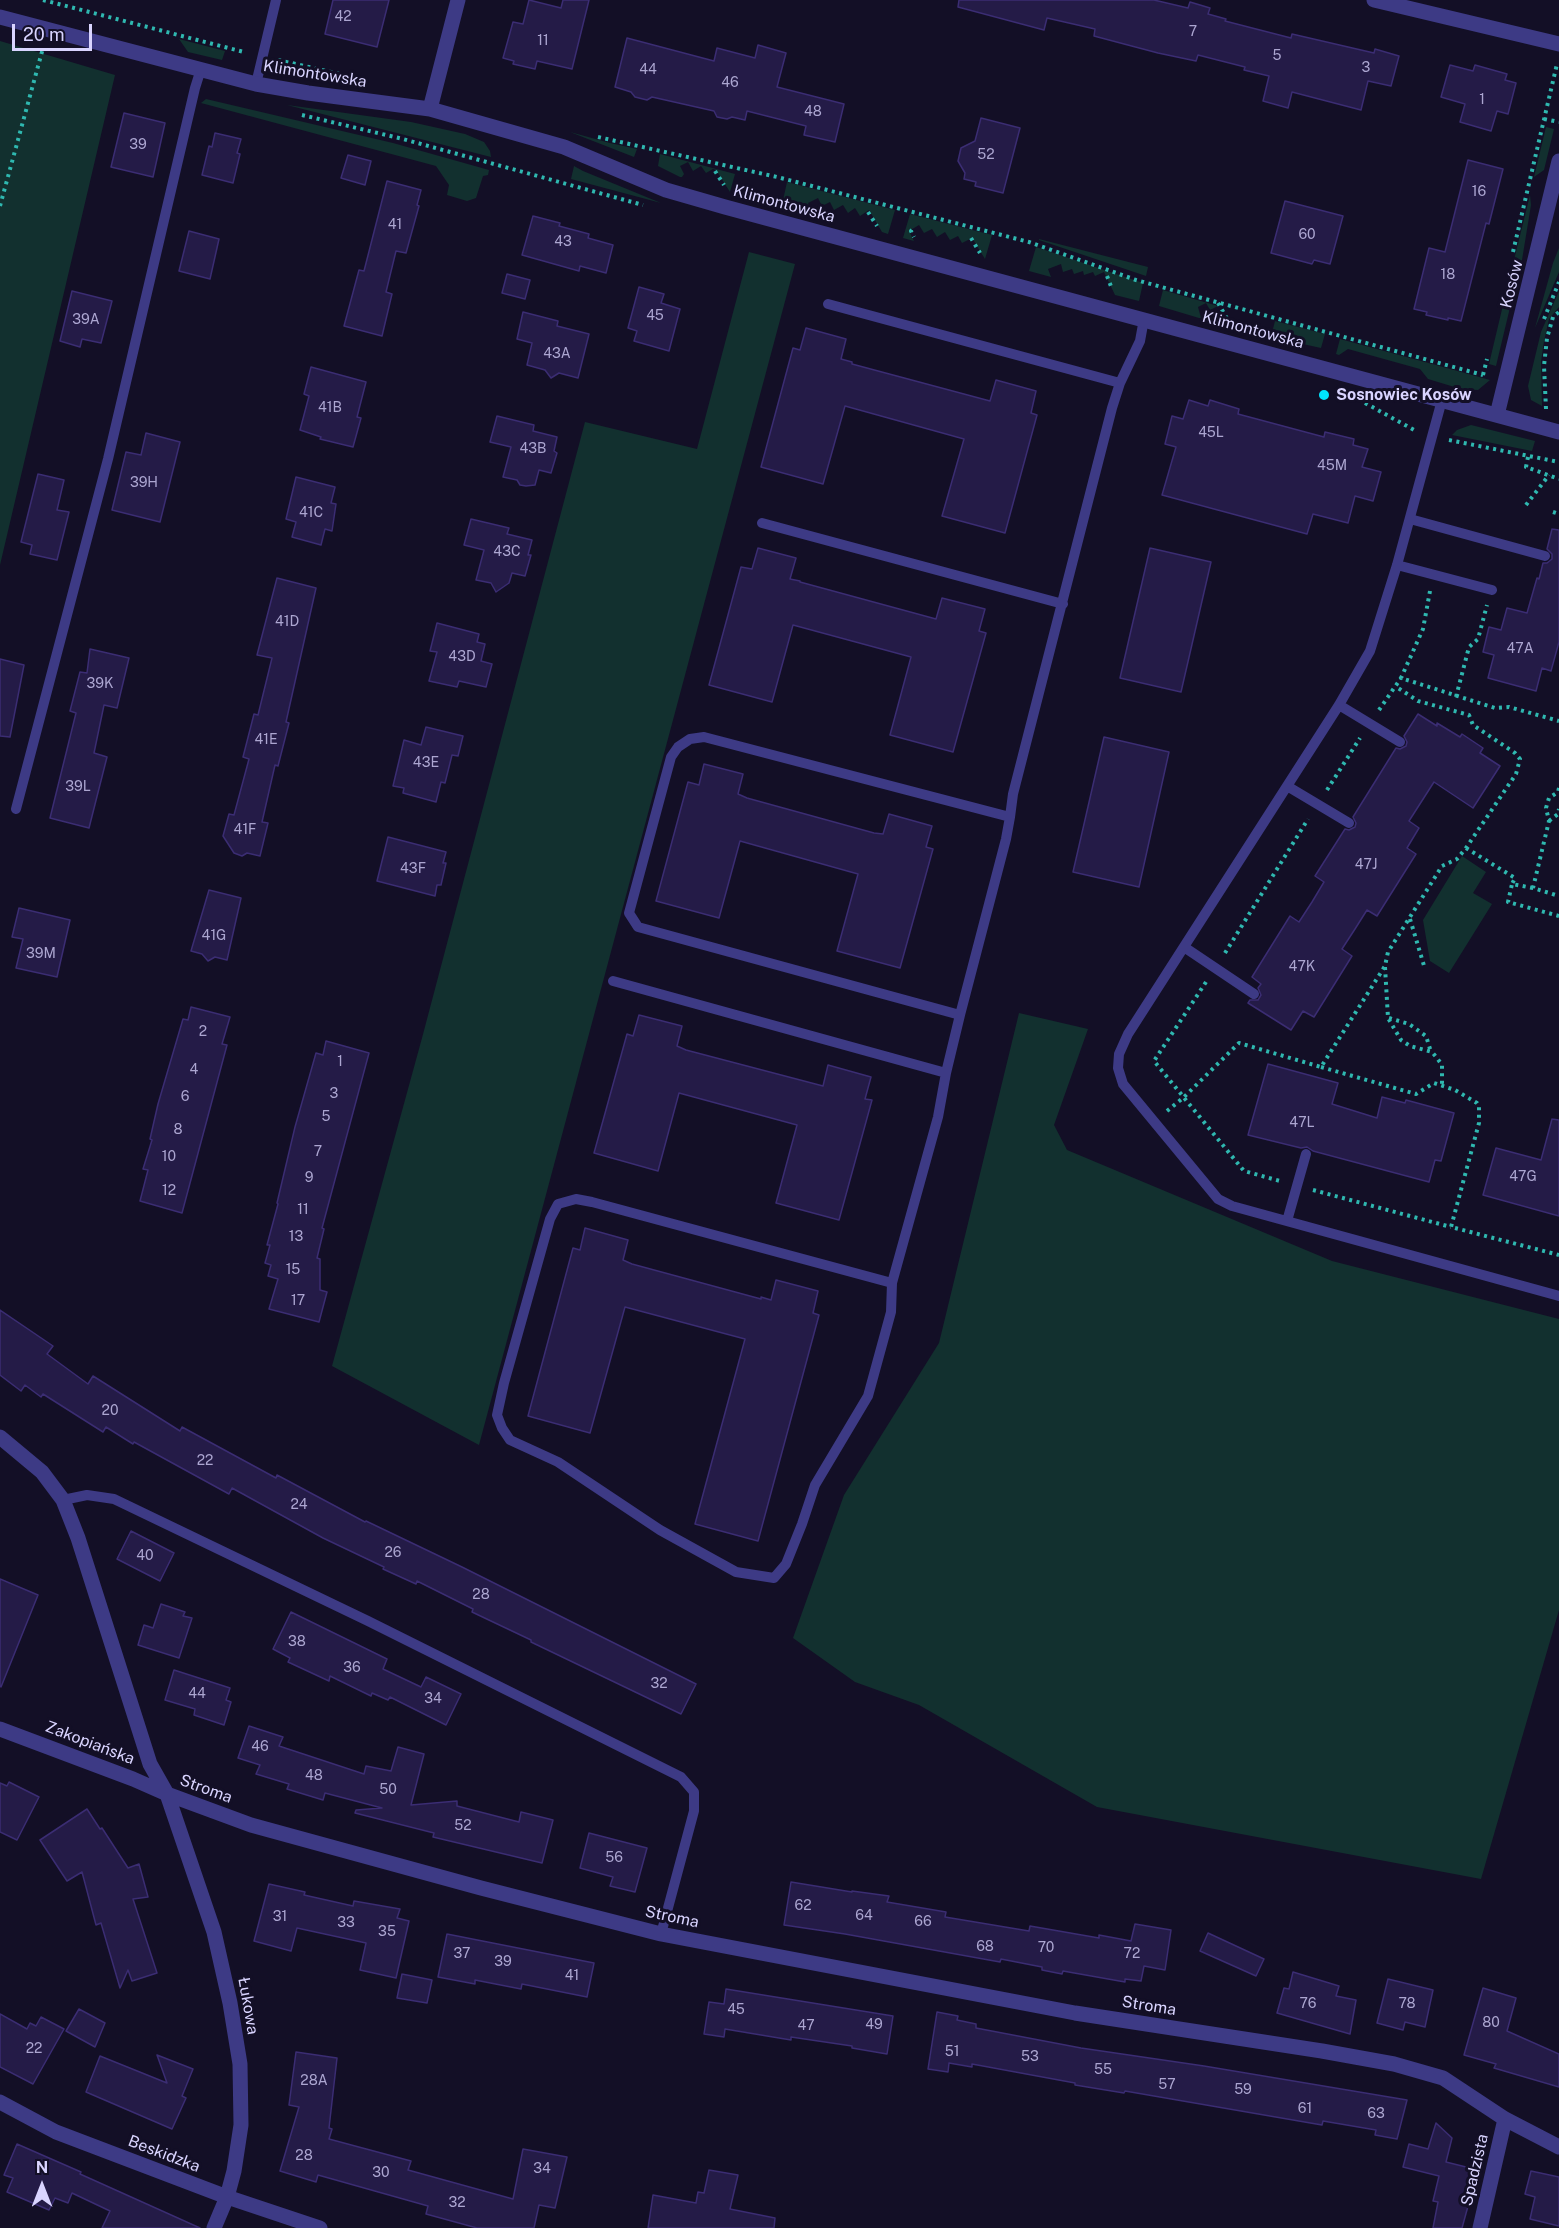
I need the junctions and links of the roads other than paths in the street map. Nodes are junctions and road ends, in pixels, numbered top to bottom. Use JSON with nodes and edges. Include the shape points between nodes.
{"nodes":[{"id":1,"x":276,"y":0,"type":"edge"},
{"id":2,"x":458,"y":0,"type":"edge"},
{"id":3,"x":1374,"y":0,"type":"edge"},
{"id":4,"x":0,"y":17,"type":"edge"},
{"id":5,"x":1559,"y":44,"type":"edge"},
{"id":6,"x":201,"y":69,"type":"junction"},
{"id":7,"x":256,"y":84,"type":"junction"},
{"id":8,"x":430,"y":109,"type":"junction"},
{"id":9,"x":1559,"y":161,"type":"edge"},
{"id":10,"x":828,"y":304,"type":"dead end"},
{"id":11,"x":1144,"y":320,"type":"junction"},
{"id":12,"x":1120,"y":383,"type":"junction"},
{"id":13,"x":1442,"y":400,"type":"junction"},
{"id":14,"x":1497,"y":415,"type":"junction"},
{"id":15,"x":1559,"y":432,"type":"edge"},
{"id":16,"x":1410,"y":519,"type":"junction"},
{"id":17,"x":762,"y":523,"type":"dead end"},
{"id":18,"x":1545,"y":556,"type":"dead end"},
{"id":19,"x":1397,"y":565,"type":"junction"},
{"id":20,"x":1492,"y":590,"type":"road end"},
{"id":21,"x":1063,"y":604,"type":"junction"},
{"id":22,"x":1339,"y":705,"type":"junction"},
{"id":23,"x":1400,"y":742,"type":"dead end"},
{"id":24,"x":1287,"y":786,"type":"junction"},
{"id":25,"x":16,"y":809,"type":"dead end"},
{"id":26,"x":1010,"y":817,"type":"junction"},
{"id":27,"x":1349,"y":823,"type":"dead end"},
{"id":28,"x":1184,"y":947,"type":"junction"},
{"id":29,"x":614,"y":981,"type":"dead end"},
{"id":30,"x":1254,"y":994,"type":"dead end"},
{"id":31,"x":960,"y":1015,"type":"junction"},
{"id":32,"x":946,"y":1073,"type":"junction"},
{"id":33,"x":1306,"y":1154,"type":"dead end"},
{"id":34,"x":1287,"y":1221,"type":"junction"},
{"id":35,"x":892,"y":1283,"type":"junction"},
{"id":36,"x":1559,"y":1296,"type":"edge"},
{"id":37,"x":0,"y":1437,"type":"edge"},
{"id":38,"x":63,"y":1500,"type":"junction"},
{"id":39,"x":0,"y":1729,"type":"edge"},
{"id":40,"x":167,"y":1794,"type":"junction"},
{"id":41,"x":661,"y":1935,"type":"junction"},
{"id":42,"x":0,"y":2102,"type":"edge"},
{"id":43,"x":1505,"y":2119,"type":"junction"},
{"id":44,"x":1559,"y":2147,"type":"edge"},
{"id":45,"x":227,"y":2197,"type":"junction"},
{"id":46,"x":214,"y":2228,"type":"edge"},
{"id":47,"x":320,"y":2228,"type":"edge"},
{"id":48,"x":1480,"y":2228,"type":"edge"}],
"edges":[{"from":1,"to":7,"type":"lane"},
{"from":2,"to":8,"type":"street"},
{"from":3,"to":5,"type":"street"},
{"from":4,"to":6,"type":"street","name":"Klimontowska"},
{"from":6,"to":7,"type":"street","name":"Klimontowska"},
{"from":6,"to":25,"type":"lane","via":[[105,470]]},
{"from":7,"to":8,"type":"street","name":"Klimontowska"},
{"from":8,"to":11,"type":"street","name":"Klimontowska","via":[[564,147],[674,192]]},
{"from":9,"to":14,"type":"street","name":"Kosów"},
{"from":10,"to":12,"type":"lane"},
{"from":11,"to":12,"type":"lane","via":[[1140,341]]},
{"from":11,"to":13,"type":"street","name":"Klimontowska"},
{"from":12,"to":21,"type":"lane"},
{"from":13,"to":14,"type":"street","name":"Klimontowska"},
{"from":13,"to":16,"type":"lane"},
{"from":14,"to":15,"type":"street","name":"Klimontowska"},
{"from":16,"to":18,"type":"lane"},
{"from":16,"to":19,"type":"lane"},
{"from":17,"to":21,"type":"lane"},
{"from":19,"to":20,"type":"lane"},
{"from":19,"to":22,"type":"lane","via":[[1370,651]]},
{"from":21,"to":26,"type":"lane"},
{"from":22,"to":23,"type":"lane"},
{"from":22,"to":24,"type":"lane"},
{"from":24,"to":27,"type":"lane"},
{"from":24,"to":28,"type":"lane"},
{"from":26,"to":31,"type":"lane"},
{"from":26,"to":31,"type":"lane","via":[[704,737],[690,739],[671,758],[629,913],[638,927]]},
{"from":28,"to":30,"type":"lane"},
{"from":28,"to":34,"type":"lane","via":[[1119,1054],[1123,1084],[1218,1199]]},
{"from":29,"to":32,"type":"lane"},
{"from":31,"to":32,"type":"lane"},
{"from":32,"to":35,"type":"lane","via":[[938,1117]]},
{"from":33,"to":34,"type":"lane"},
{"from":34,"to":36,"type":"lane"},
{"from":35,"to":35,"type":"lane","via":[[891,1312],[868,1396],[815,1485],[786,1564],[774,1578],[736,1572],[660,1530],[558,1462],[510,1440],[497,1414],[550,1219],[558,1204],[576,1199],[592,1202]]},
{"from":37,"to":38,"type":"street","name":"Stroma","via":[[42,1472]]},
{"from":38,"to":40,"type":"street","name":"Stroma","via":[[150,1764]]},
{"from":38,"to":41,"type":"lane","via":[[87,1495],[114,1499],[681,1777],[694,1792],[694,1810]]},
{"from":39,"to":40,"type":"street","name":"Zakopiańska"},
{"from":40,"to":41,"type":"street","name":"Stroma","via":[[251,1825]]},
{"from":40,"to":45,"type":"street","name":"Łukowa","via":[[214,1932],[240,2064],[241,2125]]},
{"from":41,"to":43,"type":"street","name":"Stroma","via":[[1075,2013],[1394,2064],[1443,2078]]},
{"from":42,"to":45,"type":"street","name":"Beskidzka","via":[[56,2132]]},
{"from":43,"to":44,"type":"street","name":"Stroma"},
{"from":43,"to":48,"type":"street","name":"Spadzista"},
{"from":45,"to":46,"type":"street","name":"Łukowa"},
{"from":45,"to":47,"type":"street","name":"Beskidzka"}]}
